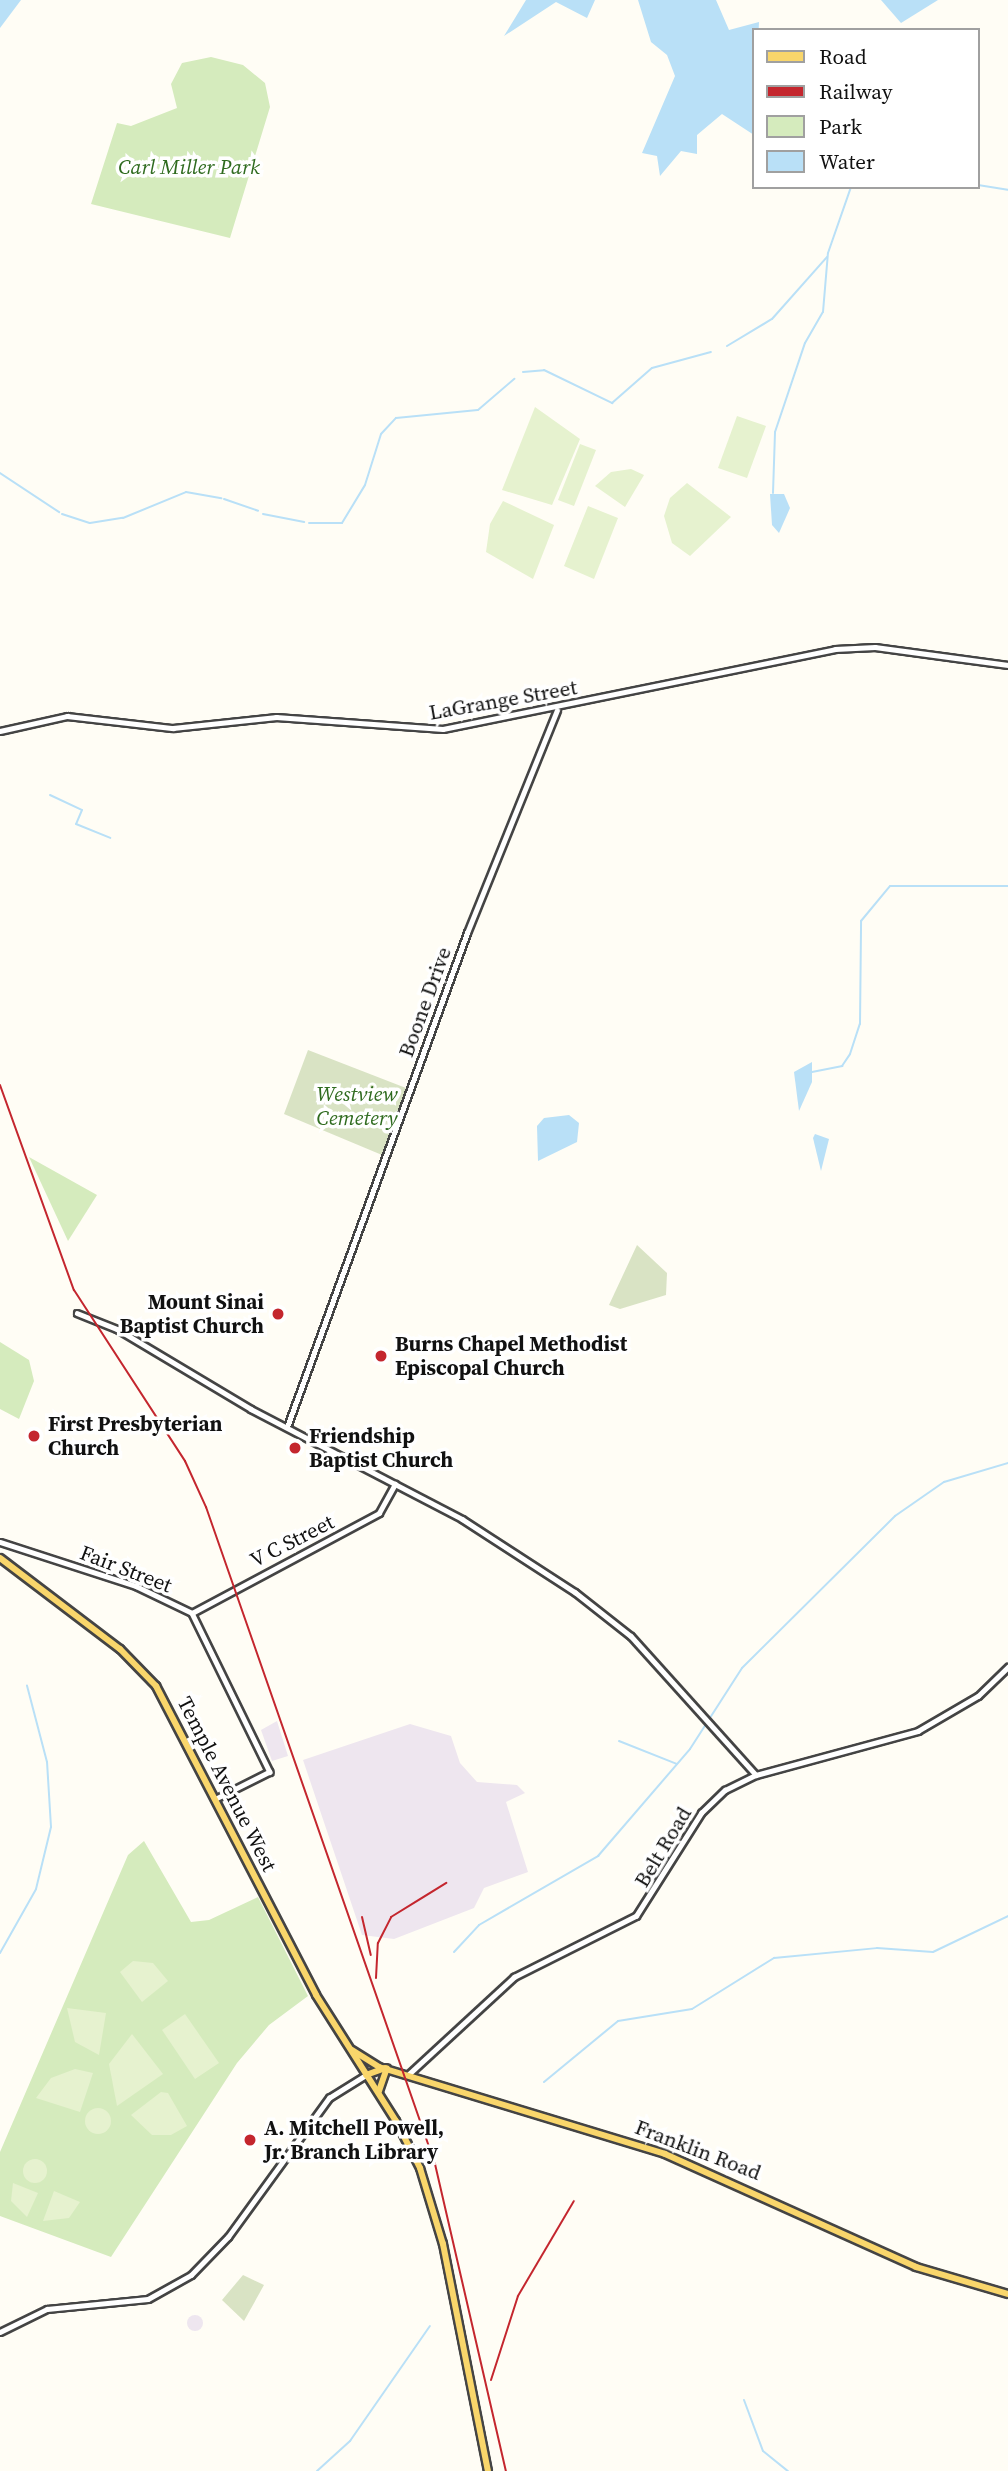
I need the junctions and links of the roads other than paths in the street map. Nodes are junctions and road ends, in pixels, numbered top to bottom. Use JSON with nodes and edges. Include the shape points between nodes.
{"nodes":[{"id":1,"x":1008,"y":664,"type":"edge"},
{"id":2,"x":557,"y":709,"type":"junction"},
{"id":3,"x":0,"y":731,"type":"edge"},
{"id":4,"x":77,"y":1313,"type":"dead end"},
{"id":5,"x":287,"y":1427,"type":"junction"},
{"id":6,"x":395,"y":1485,"type":"junction"},
{"id":7,"x":0,"y":1542,"type":"edge"},
{"id":8,"x":0,"y":1558,"type":"edge"},
{"id":9,"x":192,"y":1613,"type":"junction"},
{"id":10,"x":1008,"y":1667,"type":"edge"},
{"id":11,"x":756,"y":1776,"type":"junction"},
{"id":12,"x":216,"y":1799,"type":"junction"},
{"id":13,"x":350,"y":2048,"type":"junction"},
{"id":14,"x":387,"y":2068,"type":"junction"},
{"id":15,"x":366,"y":2074,"type":"junction"},
{"id":16,"x":408,"y":2074,"type":"junction"},
{"id":17,"x":379,"y":2093,"type":"junction"},
{"id":18,"x":1008,"y":2294,"type":"edge"},
{"id":19,"x":0,"y":2332,"type":"edge"},
{"id":20,"x":488,"y":2471,"type":"edge"}],
"edges":[{"from":1,"to":2,"type":"street","name":"LaGrange Street","via":[[875,647],[835,649]]},
{"from":2,"to":3,"type":"street","name":"LaGrange Street","via":[[420,730],[276,717],[183,728],[67,716]]},
{"from":2,"to":5,"type":"street","name":"Boone Drive","via":[[467,933]]},
{"from":4,"to":5,"type":"street","via":[[93,1317]]},
{"from":5,"to":6,"type":"street"},
{"from":6,"to":9,"type":"street","name":"V C Street","via":[[379,1513]]},
{"from":6,"to":11,"type":"street","via":[[480,1530],[607,1615]]},
{"from":7,"to":9,"type":"street","name":"Fair Street","via":[[136,1586]]},
{"from":8,"to":12,"type":"main road","name":"Temple Avenue West","via":[[141,1669],[176,1718]]},
{"from":9,"to":12,"type":"street","name":"Fair Street","via":[[270,1772]]},
{"from":10,"to":11,"type":"street","name":"Belt Road","via":[[978,1696],[918,1731]]},
{"from":11,"to":16,"type":"street","name":"Belt Road","via":[[706,1808],[636,1916],[514,1977]]},
{"from":12,"to":13,"type":"main road","name":"Temple Avenue West"},
{"from":13,"to":14,"type":"main road","name":"Franklin Road"},
{"from":13,"to":15,"type":"main road","name":"Temple Avenue West"},
{"from":14,"to":15,"type":"main road"},
{"from":14,"to":16,"type":"main road","name":"Franklin Road"},
{"from":14,"to":17,"type":"main road"},
{"from":15,"to":17,"type":"main road","name":"Temple Avenue West"},
{"from":15,"to":19,"type":"street","via":[[329,2098],[228,2237],[191,2275],[148,2299],[47,2309]]},
{"from":16,"to":18,"type":"main road","name":"Franklin Road","via":[[665,2154],[916,2267]]},
{"from":17,"to":20,"type":"main road","name":"Temple Avenue West","via":[[419,2168],[443,2244]]}]}
